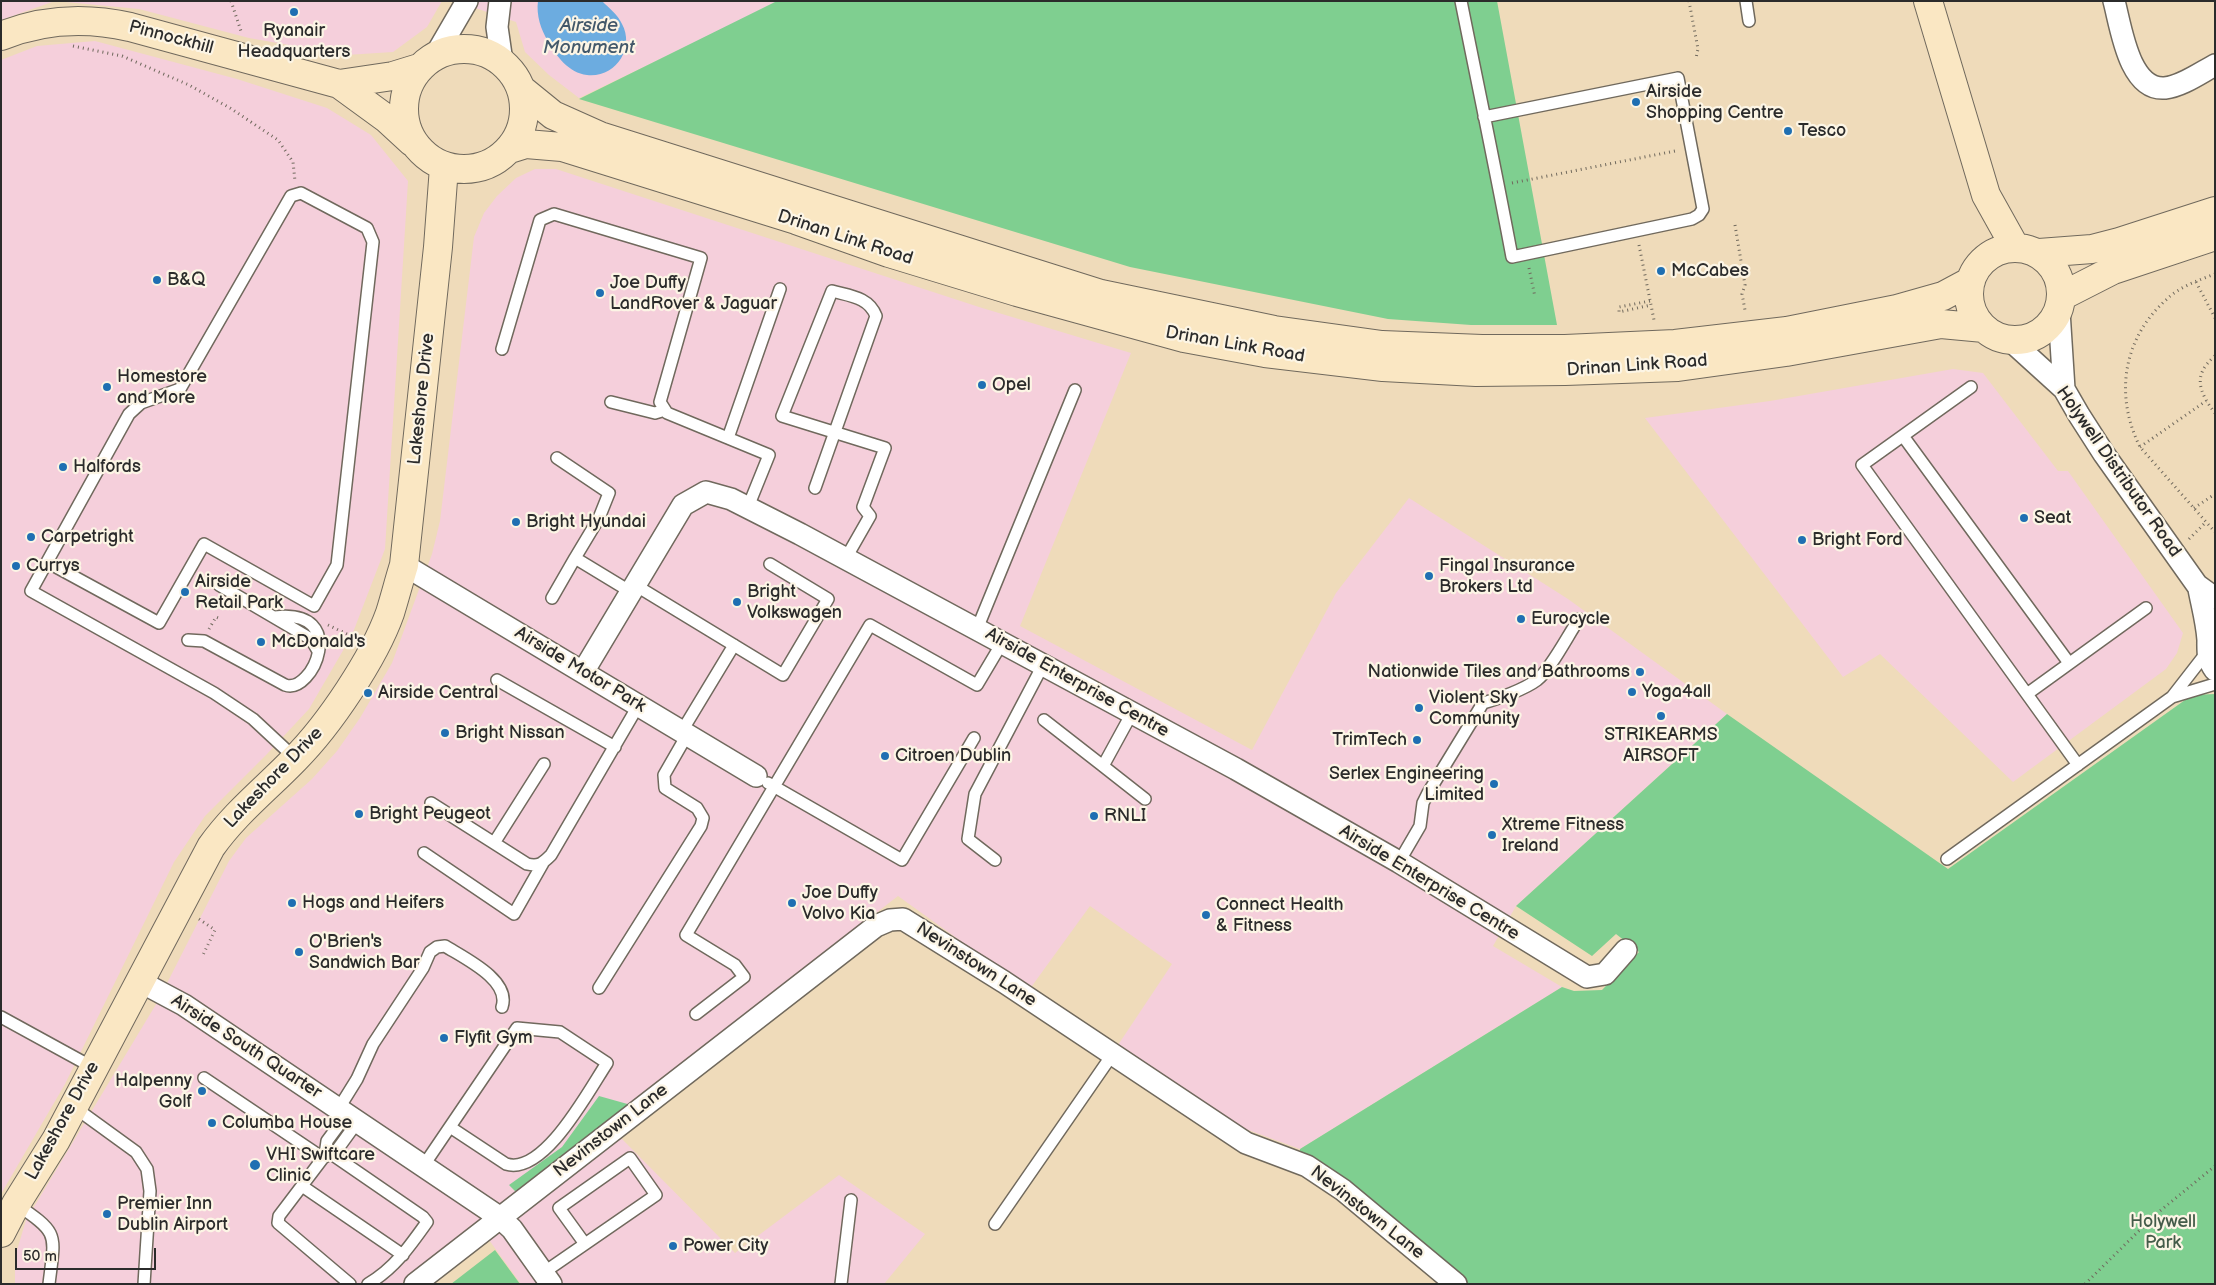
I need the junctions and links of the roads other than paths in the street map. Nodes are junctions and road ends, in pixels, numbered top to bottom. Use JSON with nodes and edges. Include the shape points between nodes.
{"nodes":[{"id":1,"x":467,"y":1,"type":"edge"},
{"id":2,"x":500,"y":1,"type":"edge"},
{"id":3,"x":1462,"y":1,"type":"edge"},
{"id":4,"x":1746,"y":1,"type":"edge"},
{"id":5,"x":1928,"y":1,"type":"edge"},
{"id":6,"x":2114,"y":1,"type":"edge"},
{"id":7,"x":1749,"y":21,"type":"dead end"},
{"id":8,"x":1,"y":36,"type":"edge"},
{"id":9,"x":427,"y":62,"type":"junction"},
{"id":10,"x":502,"y":62,"type":"junction"},
{"id":11,"x":2215,"y":65,"type":"edge"},
{"id":12,"x":339,"y":84,"type":"junction"},
{"id":13,"x":521,"y":89,"type":"junction"},
{"id":14,"x":1484,"y":117,"type":"junction"},
{"id":15,"x":412,"y":142,"type":"junction"},
{"id":16,"x":510,"y":149,"type":"junction"},
{"id":17,"x":444,"y":167,"type":"junction"},
{"id":18,"x":1986,"y":194,"type":"junction"},
{"id":19,"x":2215,"y":211,"type":"edge"},
{"id":20,"x":2215,"y":236,"type":"edge"},
{"id":21,"x":2027,"y":250,"type":"junction"},
{"id":22,"x":1977,"y":270,"type":"junction"},
{"id":23,"x":780,"y":289,"type":"dead end"},
{"id":24,"x":2060,"y":304,"type":"junction"},
{"id":25,"x":1984,"y":328,"type":"junction"},
{"id":26,"x":2010,"y":340,"type":"junction"},
{"id":27,"x":502,"y":349,"type":"dead end"},
{"id":28,"x":1971,"y":388,"type":"dead end"},
{"id":29,"x":2064,"y":389,"type":"junction"},
{"id":30,"x":1075,"y":390,"type":"dead end"},
{"id":31,"x":611,"y":402,"type":"dead end"},
{"id":32,"x":664,"y":410,"type":"junction"},
{"id":33,"x":835,"y":432,"type":"junction"},
{"id":34,"x":1903,"y":436,"type":"junction"},
{"id":35,"x":728,"y":438,"type":"junction"},
{"id":36,"x":557,"y":458,"type":"dead end"},
{"id":37,"x":815,"y":488,"type":"dead end"},
{"id":38,"x":748,"y":507,"type":"junction"},
{"id":39,"x":575,"y":558,"type":"junction"},
{"id":40,"x":846,"y":558,"type":"junction"},
{"id":41,"x":47,"y":562,"type":"junction"},
{"id":42,"x":770,"y":564,"type":"dead end"},
{"id":43,"x":404,"y":565,"type":"junction"},
{"id":44,"x":219,"y":585,"type":"dead end"},
{"id":45,"x":633,"y":589,"type":"junction"},
{"id":46,"x":2207,"y":593,"type":"edge"},
{"id":47,"x":552,"y":598,"type":"dead end"},
{"id":48,"x":2146,"y":608,"type":"dead end"},
{"id":49,"x":1579,"y":619,"type":"dead end"},
{"id":50,"x":977,"y":629,"type":"junction"},
{"id":51,"x":188,"y":640,"type":"dead end"},
{"id":52,"x":1002,"y":643,"type":"junction"},
{"id":53,"x":734,"y":645,"type":"junction"},
{"id":54,"x":2211,"y":647,"type":"edge"},
{"id":55,"x":2070,"y":663,"type":"junction"},
{"id":56,"x":1043,"y":665,"type":"junction"},
{"id":57,"x":583,"y":672,"type":"junction"},
{"id":58,"x":497,"y":680,"type":"dead end"},
{"id":59,"x":2215,"y":684,"type":"edge"},
{"id":60,"x":2026,"y":694,"type":"junction"},
{"id":61,"x":2172,"y":697,"type":"junction"},
{"id":62,"x":638,"y":706,"type":"junction"},
{"id":63,"x":1132,"y":713,"type":"junction"},
{"id":64,"x":1044,"y":720,"type":"dead end"},
{"id":65,"x":684,"y":733,"type":"junction"},
{"id":66,"x":974,"y":738,"type":"dead end"},
{"id":67,"x":615,"y":747,"type":"junction"},
{"id":68,"x":296,"y":759,"type":"junction"},
{"id":69,"x":544,"y":764,"type":"dead end"},
{"id":70,"x":2078,"y":765,"type":"junction"},
{"id":71,"x":1103,"y":766,"type":"junction"},
{"id":72,"x":765,"y":781,"type":"junction"},
{"id":73,"x":1145,"y":799,"type":"dead end"},
{"id":74,"x":431,"y":803,"type":"dead end"},
{"id":75,"x":494,"y":843,"type":"junction"},
{"id":76,"x":424,"y":853,"type":"dead end"},
{"id":77,"x":1946,"y":859,"type":"dead end"},
{"id":78,"x":995,"y":860,"type":"dead end"},
{"id":79,"x":1399,"y":862,"type":"junction"},
{"id":80,"x":543,"y":863,"type":"junction"},
{"id":81,"x":1626,"y":950,"type":"dead end"},
{"id":82,"x":139,"y":981,"type":"junction"},
{"id":83,"x":599,"y":988,"type":"dead end"},
{"id":84,"x":502,"y":1007,"type":"dead end"},
{"id":85,"x":696,"y":1014,"type":"dead end"},
{"id":86,"x":1,"y":1017,"type":"edge"},
{"id":87,"x":1112,"y":1055,"type":"junction"},
{"id":88,"x":94,"y":1068,"type":"junction"},
{"id":89,"x":204,"y":1078,"type":"dead end"},
{"id":90,"x":74,"y":1107,"type":"junction"},
{"id":91,"x":348,"y":1114,"type":"junction"},
{"id":92,"x":450,"y":1127,"type":"junction"},
{"id":93,"x":326,"y":1155,"type":"junction"},
{"id":94,"x":424,"y":1165,"type":"junction"},
{"id":95,"x":302,"y":1186,"type":"junction"},
{"id":96,"x":851,"y":1200,"type":"dead end"},
{"id":97,"x":16,"y":1204,"type":"junction"},
{"id":98,"x":499,"y":1217,"type":"junction"},
{"id":99,"x":995,"y":1224,"type":"dead end"},
{"id":100,"x":1,"y":1234,"type":"edge"},
{"id":101,"x":585,"y":1244,"type":"junction"},
{"id":102,"x":403,"y":1255,"type":"junction"},
{"id":103,"x":547,"y":1278,"type":"edge"},
{"id":104,"x":49,"y":1284,"type":"edge"},
{"id":105,"x":144,"y":1284,"type":"edge"},
{"id":106,"x":350,"y":1284,"type":"edge"},
{"id":107,"x":368,"y":1284,"type":"edge"},
{"id":108,"x":414,"y":1284,"type":"edge"},
{"id":109,"x":841,"y":1284,"type":"edge"},
{"id":110,"x":1456,"y":1284,"type":"edge"}],
"edges":[{"from":1,"to":9,"type":"street"},
{"from":2,"to":10,"type":"street","via":[[497,27]]},
{"from":3,"to":14,"type":"lane"},
{"from":4,"to":7,"type":"lane"},
{"from":5,"to":18,"type":"main road"},
{"from":6,"to":11,"type":"street","via":[[2131,61],[2142,79],[2164,88]]},
{"from":8,"to":12,"type":"main road","name":"Pinnockhill","via":[[50,22],[114,23]]},
{"from":9,"to":10,"type":"main road","via":[[452,50],[472,49],[488,53]]},
{"from":9,"to":12,"type":"main road","name":"Pinnockhill","via":[[393,76]]},
{"from":9,"to":15,"type":"main road","via":[[409,83],[403,102],[404,122]]},
{"from":10,"to":13,"type":"main road"},
{"from":12,"to":15,"type":"main road","name":"Pinnockhill","via":[[386,118]]},
{"from":13,"to":16,"type":"main road","via":[[523,121]]},
{"from":13,"to":22,"type":"main road","name":"Drinan Link Road","via":[[553,115],[600,136],[1101,294],[1274,330],[1372,343],[1482,349],[1565,349],[1675,344],[1787,331],[1943,296]]},
{"from":14,"to":14,"type":"lane","via":[[1512,257],[1692,219],[1703,209],[1678,78]]},
{"from":15,"to":17,"type":"main road","via":[[426,157]]},
{"from":16,"to":17,"type":"main road","via":[[496,161],[480,168]]},
{"from":16,"to":25,"type":"main road","name":"Drinan Link Road","via":[[526,144],[562,147],[796,220],[907,259],[1184,338],[1266,353],[1363,365],[1476,372],[1678,367],[1786,352],[1941,324]]},
{"from":17,"to":43,"type":"main road","name":"Lakeshore Drive"},
{"from":18,"to":21,"type":"main road"},
{"from":18,"to":22,"type":"main road"},
{"from":19,"to":21,"type":"main road","via":[[2092,249]]},
{"from":20,"to":24,"type":"main road","via":[[2113,270]]},
{"from":21,"to":22,"type":"main road","via":[[1993,252]]},
{"from":21,"to":24,"type":"main road","via":[[2049,261],[2056,272],[2061,284]]},
{"from":22,"to":25,"type":"main road","via":[[1969,293],[1970,306]]},
{"from":23,"to":35,"type":"lane"},
{"from":24,"to":26,"type":"main road","via":[[2051,324],[2039,334]]},
{"from":24,"to":29,"type":"street"},
{"from":25,"to":26,"type":"main road"},
{"from":26,"to":29,"type":"street","name":"Holywell Distributor Road"},
{"from":27,"to":32,"type":"lane","via":[[540,220],[554,214],[701,258],[660,402]]},
{"from":28,"to":34,"type":"lane"},
{"from":29,"to":46,"type":"street","name":"Holywell Distributor Road","via":[[2104,454]]},
{"from":30,"to":50,"type":"lane"},
{"from":31,"to":32,"type":"lane","via":[[655,413]]},
{"from":32,"to":35,"type":"lane"},
{"from":33,"to":33,"type":"lane","via":[[876,316],[866,300],[832,291],[782,416]]},
{"from":33,"to":37,"type":"lane"},
{"from":33,"to":40,"type":"lane","via":[[885,448],[863,507],[870,516]]},
{"from":34,"to":55,"type":"lane"},
{"from":34,"to":60,"type":"lane","via":[[1862,465]]},
{"from":35,"to":38,"type":"lane","via":[[769,455]]},
{"from":36,"to":39,"type":"lane","via":[[609,493],[599,518]]},
{"from":38,"to":40,"type":"street","name":"Airside Enterprise Centre"},
{"from":38,"to":45,"type":"street","name":"Airside Enterprise Centre","via":[[706,492],[683,505]]},
{"from":39,"to":45,"type":"lane"},
{"from":39,"to":47,"type":"lane"},
{"from":40,"to":50,"type":"street","name":"Airside Enterprise Centre"},
{"from":41,"to":41,"type":"lane","via":[[129,414],[141,402],[180,389],[291,196],[301,193],[367,228],[373,242],[337,565],[314,606],[204,544],[159,623]]},
{"from":41,"to":68,"type":"lane","via":[[31,591],[221,697],[252,719]]},
{"from":42,"to":53,"type":"lane","via":[[828,599],[783,675]]},
{"from":43,"to":57,"type":"street","name":"Airside Motor Park"},
{"from":43,"to":68,"type":"main road","name":"Lakeshore Drive","via":[[390,614],[374,648],[330,718]]},
{"from":44,"to":51,"type":"lane","via":[[314,641],[318,651],[308,675],[303,682],[290,687],[204,641]]},
{"from":45,"to":53,"type":"lane"},
{"from":45,"to":57,"type":"street","name":"Airside Enterprise Centre"},
{"from":46,"to":54,"type":"street","name":"Holywell Distributor Road"},
{"from":48,"to":55,"type":"lane"},
{"from":49,"to":79,"type":"lane","via":[[1537,681],[1483,703],[1428,793],[1423,803],[1420,826]]},
{"from":50,"to":52,"type":"street","name":"Airside Enterprise Centre"},
{"from":52,"to":56,"type":"street","name":"Airside Enterprise Centre"},
{"from":52,"to":72,"type":"lane","via":[[977,685],[870,625]]},
{"from":53,"to":65,"type":"lane"},
{"from":54,"to":61,"type":"lane"},
{"from":55,"to":60,"type":"lane"},
{"from":56,"to":63,"type":"street","name":"Airside Enterprise Centre"},
{"from":56,"to":78,"type":"lane","via":[[975,794],[968,839]]},
{"from":57,"to":62,"type":"street","name":"Airside Motor Park"},
{"from":58,"to":67,"type":"lane"},
{"from":59,"to":61,"type":"lane"},
{"from":60,"to":70,"type":"lane"},
{"from":61,"to":70,"type":"lane"},
{"from":62,"to":65,"type":"street","name":"Airside Motor Park"},
{"from":62,"to":67,"type":"lane"},
{"from":63,"to":71,"type":"lane"},
{"from":63,"to":79,"type":"street","name":"Airside Enterprise Centre"},
{"from":64,"to":71,"type":"lane"},
{"from":65,"to":72,"type":"street","name":"Airside Motor Park"},
{"from":65,"to":83,"type":"lane","via":[[664,775],[665,788],[697,808],[703,818],[701,826]]},
{"from":66,"to":72,"type":"lane","via":[[902,860]]},
{"from":67,"to":80,"type":"lane","via":[[551,855]]},
{"from":68,"to":82,"type":"main road","name":"Lakeshore Drive","via":[[223,830],[196,873]]},
{"from":69,"to":75,"type":"lane"},
{"from":70,"to":77,"type":"lane"},
{"from":71,"to":73,"type":"lane"},
{"from":72,"to":85,"type":"lane","via":[[686,935],[735,965],[744,977]]},
{"from":74,"to":75,"type":"lane"},
{"from":75,"to":80,"type":"lane","via":[[527,864],[536,866]]},
{"from":76,"to":80,"type":"lane","via":[[514,914]]},
{"from":79,"to":81,"type":"street","name":"Airside Enterprise Centre","via":[[1587,977],[1605,974]]},
{"from":82,"to":88,"type":"main road","name":"Lakeshore Drive"},
{"from":82,"to":91,"type":"street","name":"Airside South Quarter","via":[[179,1002]]},
{"from":84,"to":91,"type":"lane","via":[[504,1002],[499,984],[445,946],[437,947],[430,952],[423,968],[376,1038],[357,1079]]},
{"from":86,"to":88,"type":"lane"},
{"from":87,"to":98,"type":"street","name":"Nevinstown Lane","via":[[903,919],[890,920],[876,926]]},
{"from":87,"to":99,"type":"lane"},
{"from":87,"to":110,"type":"street","name":"Nevinstown Lane","via":[[1246,1143],[1307,1166],[1343,1190]]},
{"from":88,"to":90,"type":"main road","name":"Lakeshore Drive"},
{"from":89,"to":93,"type":"lane"},
{"from":90,"to":97,"type":"main road","name":"Lakeshore Drive"},
{"from":90,"to":105,"type":"lane","via":[[136,1152],[147,1169],[150,1191]]},
{"from":91,"to":93,"type":"lane","via":[[327,1141]]},
{"from":91,"to":94,"type":"street","name":"Airside South Quarter"},
{"from":92,"to":92,"type":"lane","via":[[506,1164],[524,1163],[556,1140],[607,1064],[560,1032],[517,1028]]},
{"from":92,"to":94,"type":"lane"},
{"from":93,"to":95,"type":"lane"},
{"from":93,"to":102,"type":"lane","via":[[427,1222]]},
{"from":94,"to":98,"type":"street","name":"Airside South Quarter"},
{"from":95,"to":102,"type":"lane"},
{"from":95,"to":106,"type":"lane","via":[[279,1216],[278,1223]]},
{"from":96,"to":109,"type":"lane"},
{"from":97,"to":100,"type":"main road","name":"Lakeshore Drive"},
{"from":97,"to":104,"type":"lane","via":[[50,1232],[53,1246]]},
{"from":98,"to":103,"type":"street","name":"Airside South Quarter","via":[[512,1229]]},
{"from":98,"to":108,"type":"street","name":"Nevinstown Lane"},
{"from":101,"to":101,"type":"lane","via":[[656,1195],[630,1158],[559,1208]]},
{"from":101,"to":103,"type":"lane"},
{"from":102,"to":107,"type":"lane"}]}
